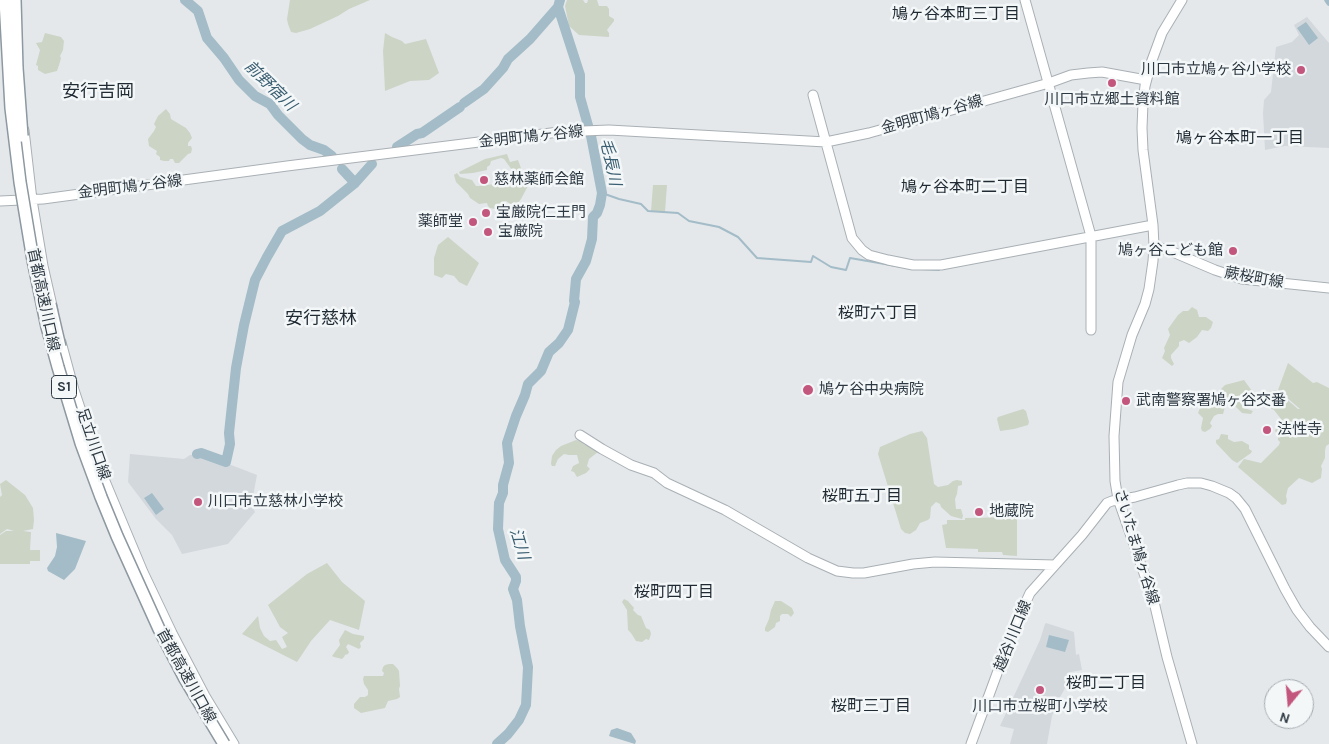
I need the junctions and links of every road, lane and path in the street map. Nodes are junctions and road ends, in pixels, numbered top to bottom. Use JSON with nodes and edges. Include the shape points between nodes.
{"nodes":[{"id":1,"x":4,"y":0,"type":"edge"},
{"id":2,"x":17,"y":0,"type":"edge"},
{"id":3,"x":1025,"y":0,"type":"edge"},
{"id":4,"x":1182,"y":0,"type":"edge"},
{"id":5,"x":1146,"y":80,"type":"junction"},
{"id":6,"x":1049,"y":83,"type":"junction"},
{"id":7,"x":813,"y":95,"type":"dead end"},
{"id":8,"x":826,"y":142,"type":"junction"},
{"id":9,"x":20,"y":200,"type":"junction"},
{"id":10,"x":32,"y":200,"type":"junction"},
{"id":11,"x":0,"y":201,"type":"edge"},
{"id":12,"x":1153,"y":225,"type":"junction"},
{"id":13,"x":1091,"y":236,"type":"junction"},
{"id":14,"x":1154,"y":246,"type":"junction"},
{"id":15,"x":1329,"y":288,"type":"edge"},
{"id":16,"x":1091,"y":330,"type":"dead end"},
{"id":17,"x":580,"y":435,"type":"dead end"},
{"id":18,"x":1118,"y":499,"type":"junction"},
{"id":19,"x":1055,"y":565,"type":"junction"},
{"id":20,"x":1329,"y":647,"type":"edge"},
{"id":21,"x":223,"y":744,"type":"edge"},
{"id":22,"x":233,"y":744,"type":"edge"},
{"id":23,"x":971,"y":744,"type":"edge"},
{"id":24,"x":1192,"y":744,"type":"edge"}],
"edges":[{"from":1,"to":9,"type":"main road","name":"足立川口線","via":[[4,61]]},
{"from":1,"to":21,"type":"highway","name":"首都高速川口線","number":"S1","bridge":true,"via":[[20,182],[45,319],[58,367],[94,479],[120,544],[159,629]]},
{"from":2,"to":10,"type":"main road","name":"足立川口線","via":[[21,96]]},
{"from":2,"to":22,"type":"highway","name":"首都高速川口線","number":"S1","bridge":true,"via":[[18,93],[29,197],[45,284],[70,386],[103,484],[142,578],[184,661]]},
{"from":3,"to":6,"type":"main road"},
{"from":4,"to":5,"type":"main road","name":"さいたま鳩ヶ谷線","via":[[1162,33]]},
{"from":5,"to":6,"type":"main road","name":"金明町鳩ヶ谷線","via":[[1102,72],[1071,75]]},
{"from":5,"to":12,"type":"main road","name":"さいたま鳩ヶ谷線","via":[[1142,103],[1143,150]]},
{"from":6,"to":8,"type":"main road","name":"金明町鳩ヶ谷線"},
{"from":6,"to":13,"type":"main road"},
{"from":7,"to":8,"type":"main road"},
{"from":8,"to":10,"type":"main road","name":"金明町鳩ヶ谷線","via":[[595,130],[534,135]]},
{"from":8,"to":13,"type":"main road","via":[[852,238],[869,255],[913,264],[941,265]]},
{"from":9,"to":10,"type":"main road","name":"金明町鳩ヶ谷線"},
{"from":9,"to":11,"type":"main road","name":"金明町鳩ヶ谷線"},
{"from":9,"to":21,"type":"main road","name":"足立川口線","via":[[45,327],[104,512],[161,638],[196,703]]},
{"from":10,"to":22,"type":"main road","name":"足立川口線","via":[[62,347],[102,474],[172,633]]},
{"from":12,"to":13,"type":"main road"},
{"from":12,"to":14,"type":"main road","name":"さいたま鳩ヶ谷線"},
{"from":13,"to":16,"type":"main road"},
{"from":14,"to":15,"type":"main road","name":"蕨桜町線","via":[[1248,280]]},
{"from":14,"to":18,"type":"main road","name":"さいたま鳩ヶ谷線","via":[[1149,289],[1118,382],[1114,436]]},
{"from":17,"to":19,"type":"main road","via":[[602,450],[654,473],[667,483],[725,510],[837,571],[864,573],[935,562]]},
{"from":18,"to":19,"type":"main road","name":"越谷川口線","via":[[1107,503]]},
{"from":18,"to":20,"type":"main road","via":[[1201,483],[1229,492],[1245,509],[1298,610]]},
{"from":18,"to":24,"type":"main road","name":"さいたま鳩ヶ谷線","via":[[1154,602]]},
{"from":19,"to":23,"type":"main road","name":"越谷川口線","via":[[1023,607]]}]}
